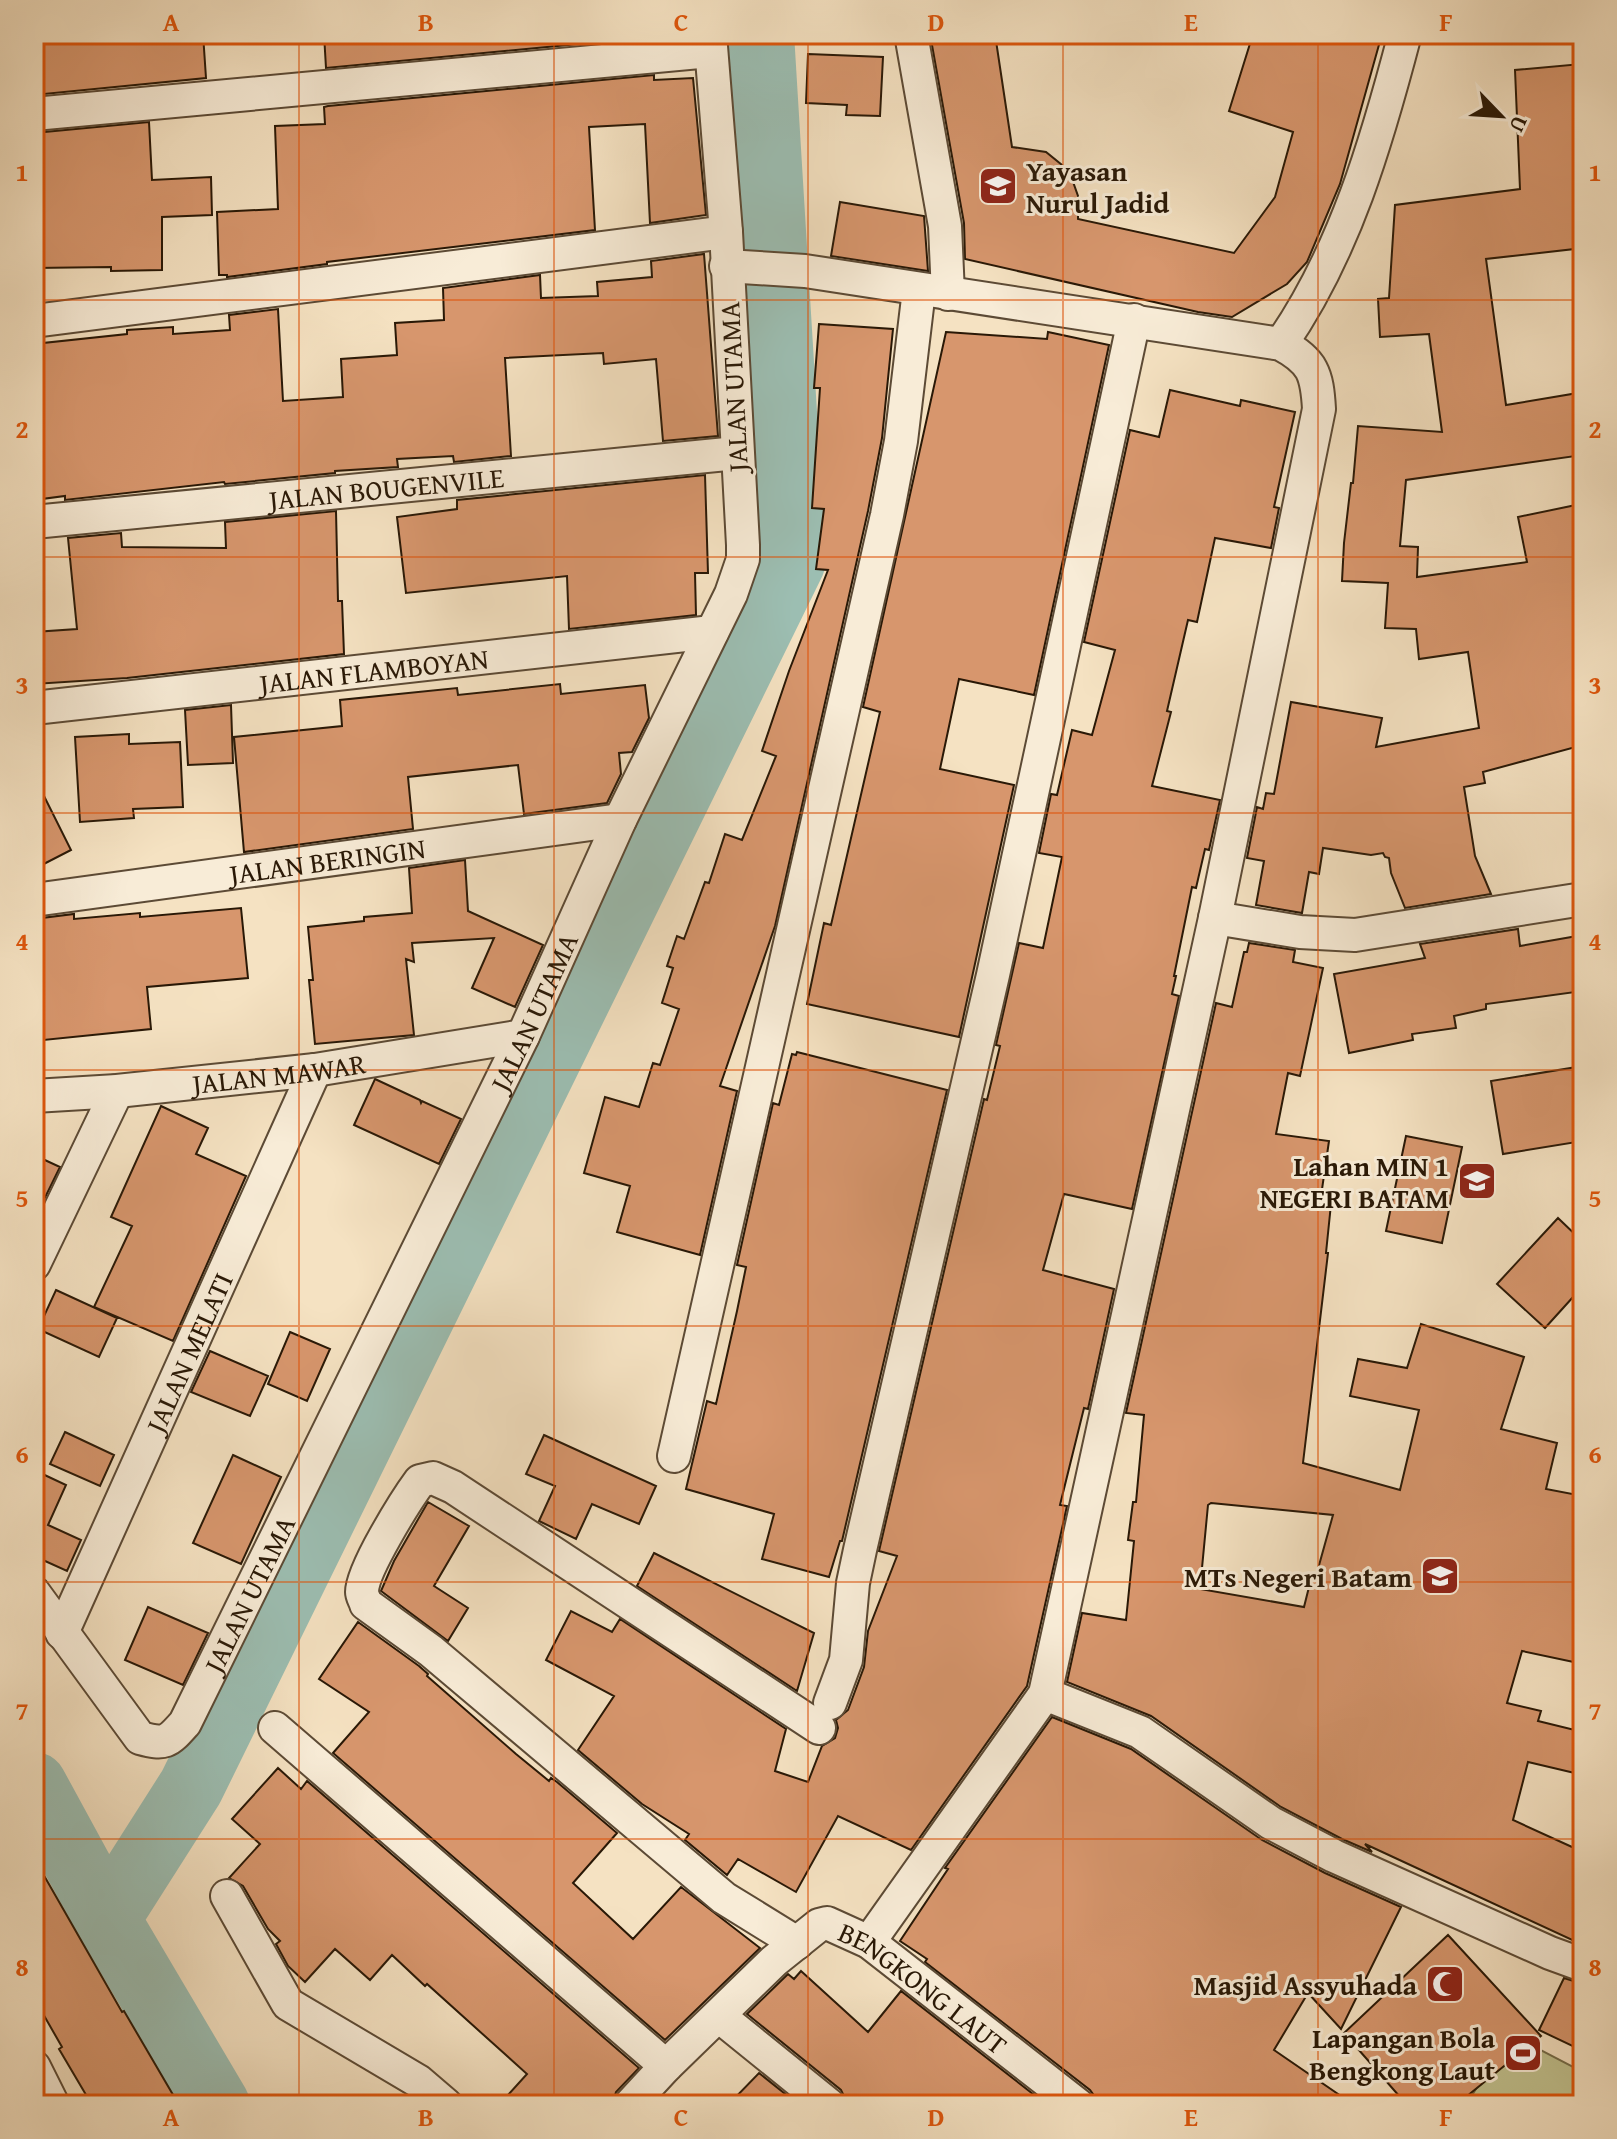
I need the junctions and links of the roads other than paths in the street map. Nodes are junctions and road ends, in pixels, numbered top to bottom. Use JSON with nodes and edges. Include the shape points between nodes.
{"nodes":[{"id":1,"x":911,"y":34,"type":"edge"},
{"id":2,"x":1405,"y":34,"type":"edge"},
{"id":3,"x":710,"y":43,"type":"edge"},
{"id":4,"x":34,"y":114,"type":"edge"},
{"id":5,"x":726,"y":232,"type":"junction"},
{"id":6,"x":738,"y":267,"type":"junction"},
{"id":7,"x":934,"y":292,"type":"junction"},
{"id":8,"x":1134,"y":320,"type":"junction"},
{"id":9,"x":34,"y":321,"type":"edge"},
{"id":10,"x":1281,"y":344,"type":"junction"},
{"id":11,"x":737,"y":453,"type":"junction"},
{"id":12,"x":34,"y":522,"type":"edge"},
{"id":13,"x":712,"y":632,"type":"junction"},
{"id":14,"x":34,"y":708,"type":"edge"},
{"id":15,"x":620,"y":820,"type":"junction"},
{"id":16,"x":1583,"y":899,"type":"edge"},
{"id":17,"x":34,"y":900,"type":"edge"},
{"id":18,"x":1215,"y":918,"type":"junction"},
{"id":19,"x":523,"y":1036,"type":"junction"},
{"id":20,"x":315,"y":1070,"type":"junction"},
{"id":21,"x":117,"y":1091,"type":"junction"},
{"id":22,"x":34,"y":1096,"type":"edge"},
{"id":23,"x":34,"y":1264,"type":"edge"},
{"id":24,"x":674,"y":1456,"type":"dead end"},
{"id":25,"x":34,"y":1593,"type":"edge"},
{"id":26,"x":62,"y":1633,"type":"junction"},
{"id":27,"x":1045,"y":1694,"type":"junction"},
{"id":28,"x":275,"y":1728,"type":"dead end"},
{"id":29,"x":227,"y":1896,"type":"dead end"},
{"id":30,"x":869,"y":1942,"type":"junction"},
{"id":31,"x":797,"y":1943,"type":"junction"},
{"id":32,"x":1583,"y":1965,"type":"edge"},
{"id":33,"x":719,"y":2016,"type":"junction"},
{"id":34,"x":666,"y":2066,"type":"junction"},
{"id":35,"x":34,"y":2067,"type":"edge"},
{"id":36,"x":53,"y":2105,"type":"edge"},
{"id":37,"x":446,"y":2105,"type":"edge"},
{"id":38,"x":630,"y":2105,"type":"edge"},
{"id":39,"x":829,"y":2105,"type":"edge"},
{"id":40,"x":1078,"y":2105,"type":"edge"}],
"edges":[{"from":1,"to":7,"type":"street","via":[[945,226]]},
{"from":2,"to":10,"type":"street","via":[[1336,244],[1300,318]]},
{"from":3,"to":4,"type":"street"},
{"from":3,"to":5,"type":"street","name":"JALAN UTAMA"},
{"from":5,"to":6,"type":"street","name":"JALAN UTAMA"},
{"from":5,"to":9,"type":"street"},
{"from":6,"to":7,"type":"street","via":[[805,271]]},
{"from":6,"to":11,"type":"street","name":"JALAN UTAMA"},
{"from":7,"to":8,"type":"street"},
{"from":7,"to":24,"type":"street"},
{"from":8,"to":10,"type":"street"},
{"from":8,"to":31,"type":"street","via":[[993,975],[860,1550],[846,1660],[825,1716],[433,1478],[420,1481],[405,1501],[362,1591],[366,1604],[431,1651],[724,1898]]},
{"from":10,"to":18,"type":"street","via":[[1311,366],[1319,409]]},
{"from":11,"to":12,"type":"street","name":"JALAN BOUGENVILE"},
{"from":11,"to":13,"type":"street","name":"JALAN UTAMA","via":[[743,559]]},
{"from":13,"to":14,"type":"street","name":"JALAN FLAMBOYAN"},
{"from":13,"to":15,"type":"street","name":"JALAN UTAMA"},
{"from":15,"to":17,"type":"street","name":"JALAN BERINGIN"},
{"from":15,"to":19,"type":"street","name":"JALAN UTAMA"},
{"from":16,"to":18,"type":"street","via":[[1355,935]]},
{"from":18,"to":27,"type":"street"},
{"from":19,"to":20,"type":"street","name":"JALAN MAWAR"},
{"from":19,"to":26,"type":"street","name":"JALAN UTAMA","via":[[185,1723],[170,1740],[140,1738]]},
{"from":20,"to":21,"type":"street","name":"JALAN MAWAR"},
{"from":20,"to":26,"type":"street","name":"JALAN MELATI"},
{"from":21,"to":22,"type":"street","name":"JALAN MAWAR"},
{"from":21,"to":23,"type":"street"},
{"from":25,"to":26,"type":"street","name":"JALAN UTAMA"},
{"from":27,"to":30,"type":"street"},
{"from":27,"to":32,"type":"street","via":[[1140,1732],[1271,1823],[1334,1856]]},
{"from":28,"to":34,"type":"street"},
{"from":29,"to":37,"type":"street","via":[[288,2004],[418,2081]]},
{"from":30,"to":31,"type":"street","name":"BENGKONG LAUT","via":[[827,1923]]},
{"from":30,"to":40,"type":"street","name":"BENGKONG LAUT"},
{"from":31,"to":33,"type":"street","name":"BENGKONG LAUT"},
{"from":33,"to":34,"type":"street","name":"BENGKONG LAUT"},
{"from":33,"to":39,"type":"street"},
{"from":34,"to":38,"type":"street","name":"BENGKONG LAUT"},
{"from":35,"to":36,"type":"street"}]}
